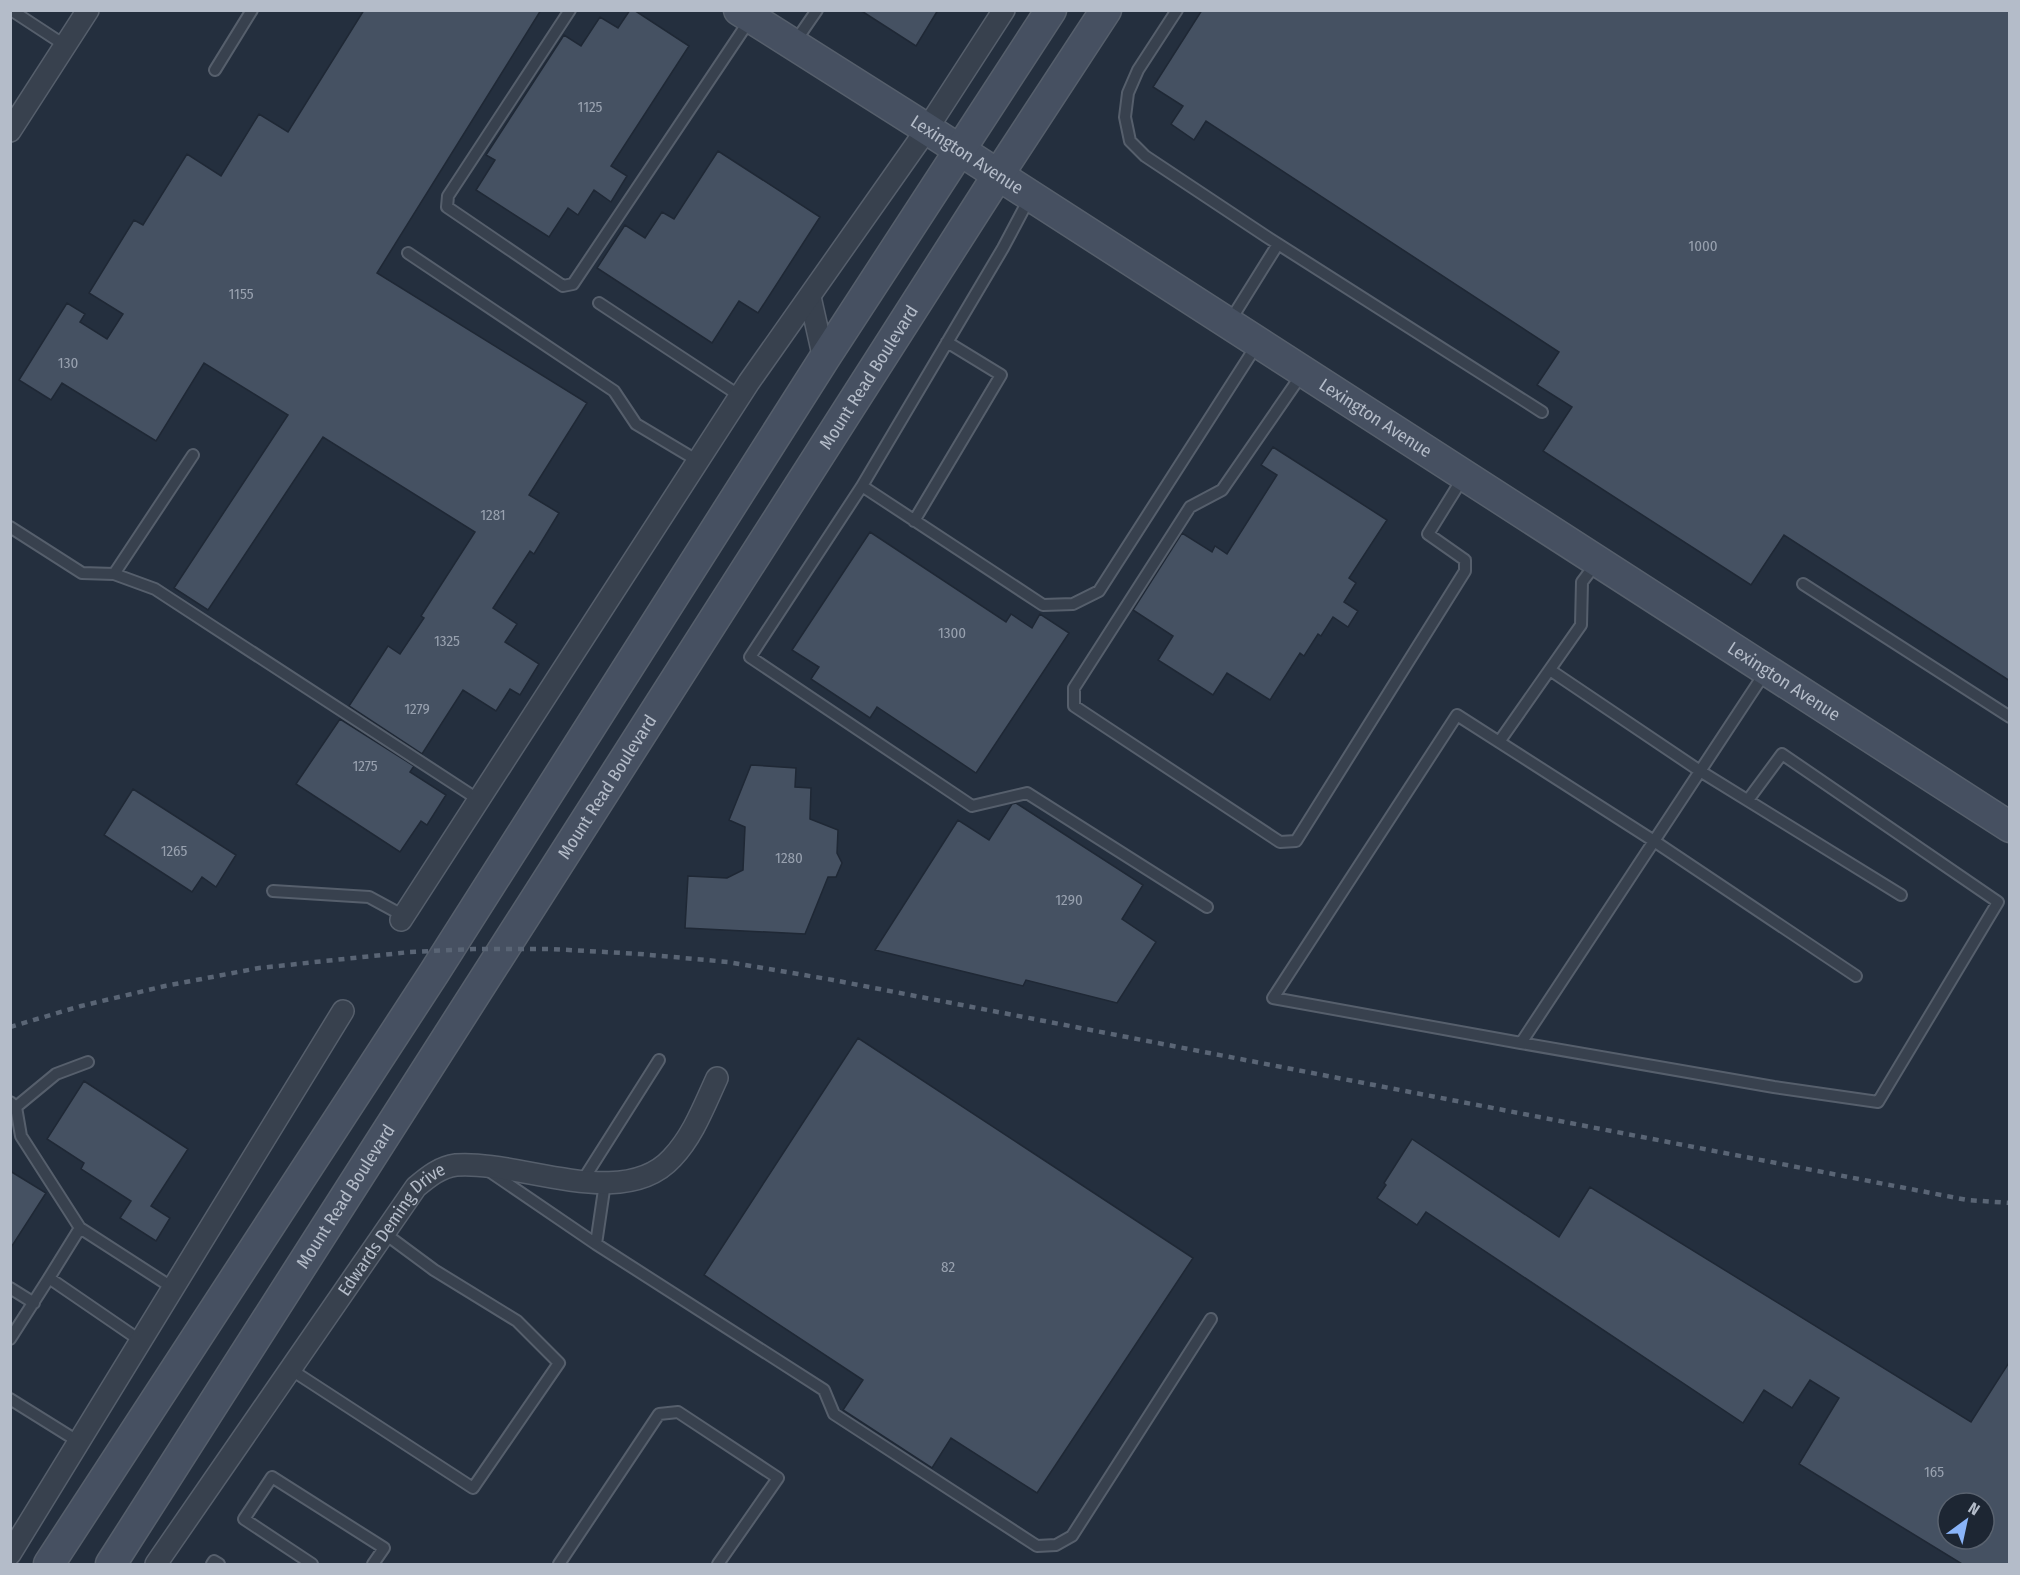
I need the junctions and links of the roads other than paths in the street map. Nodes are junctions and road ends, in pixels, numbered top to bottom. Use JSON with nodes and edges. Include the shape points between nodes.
{"nodes":[{"id":1,"x":11,"y":10,"type":"edge"},
{"id":2,"x":88,"y":10,"type":"edge"},
{"id":3,"x":252,"y":10,"type":"edge"},
{"id":4,"x":570,"y":10,"type":"edge"},
{"id":5,"x":817,"y":10,"type":"edge"},
{"id":6,"x":1004,"y":10,"type":"edge"},
{"id":7,"x":1051,"y":10,"type":"edge"},
{"id":8,"x":1106,"y":10,"type":"edge"},
{"id":9,"x":1177,"y":10,"type":"edge"},
{"id":10,"x":756,"y":18,"type":"edge"},
{"id":11,"x":793,"y":45,"type":"junction"},
{"id":12,"x":66,"y":46,"type":"junction"},
{"id":13,"x":215,"y":70,"type":"dead end"},
{"id":14,"x":927,"y":129,"type":"junction"},
{"id":15,"x":10,"y":131,"type":"edge"},
{"id":16,"x":959,"y":150,"type":"junction"},
{"id":17,"x":998,"y":175,"type":"junction"},
{"id":18,"x":1031,"y":196,"type":"junction"},
{"id":19,"x":1278,"y":244,"type":"junction"},
{"id":20,"x":408,"y":253,"type":"dead end"},
{"id":21,"x":810,"y":297,"type":"junction"},
{"id":22,"x":599,"y":303,"type":"dead end"},
{"id":23,"x":1228,"y":323,"type":"junction"},
{"id":24,"x":947,"y":342,"type":"junction"},
{"id":25,"x":1258,"y":343,"type":"junction"},
{"id":26,"x":824,"y":359,"type":"junction"},
{"id":27,"x":1304,"y":372,"type":"junction"},
{"id":28,"x":740,"y":396,"type":"junction"},
{"id":29,"x":1542,"y":412,"type":"dead end"},
{"id":30,"x":193,"y":455,"type":"dead end"},
{"id":31,"x":698,"y":461,"type":"junction"},
{"id":32,"x":1464,"y":476,"type":"junction"},
{"id":33,"x":862,"y":486,"type":"junction"},
{"id":34,"x":914,"y":520,"type":"junction"},
{"id":35,"x":10,"y":527,"type":"edge"},
{"id":36,"x":1597,"y":561,"type":"junction"},
{"id":37,"x":114,"y":574,"type":"junction"},
{"id":38,"x":1803,"y":584,"type":"dead end"},
{"id":39,"x":1550,"y":670,"type":"junction"},
{"id":40,"x":1766,"y":670,"type":"junction"},
{"id":41,"x":2010,"y":717,"type":"edge"},
{"id":42,"x":1499,"y":742,"type":"junction"},
{"id":43,"x":1700,"y":771,"type":"junction"},
{"id":44,"x":479,"y":800,"type":"junction"},
{"id":45,"x":1748,"y":800,"type":"junction"},
{"id":46,"x":2010,"y":827,"type":"edge"},
{"id":47,"x":1654,"y":841,"type":"junction"},
{"id":48,"x":273,"y":891,"type":"dead end"},
{"id":49,"x":1901,"y":895,"type":"dead end"},
{"id":50,"x":1207,"y":907,"type":"dead end"},
{"id":51,"x":403,"y":918,"type":"joint"},
{"id":52,"x":1856,"y":976,"type":"dead end"},
{"id":53,"x":343,"y":1011,"type":"dead end"},
{"id":54,"x":1521,"y":1043,"type":"junction"},
{"id":55,"x":659,"y":1060,"type":"dead end"},
{"id":56,"x":88,"y":1062,"type":"dead end"},
{"id":57,"x":717,"y":1078,"type":"dead end"},
{"id":58,"x":13,"y":1105,"type":"edge"},
{"id":59,"x":483,"y":1167,"type":"junction"},
{"id":60,"x":584,"y":1180,"type":"junction"},
{"id":61,"x":605,"y":1183,"type":"junction"},
{"id":62,"x":80,"y":1228,"type":"junction"},
{"id":63,"x":384,"y":1233,"type":"junction"},
{"id":64,"x":596,"y":1244,"type":"junction"},
{"id":65,"x":49,"y":1278,"type":"junction"},
{"id":66,"x":10,"y":1288,"type":"edge"},
{"id":67,"x":173,"y":1288,"type":"junction"},
{"id":68,"x":34,"y":1303,"type":"junction"},
{"id":69,"x":1211,"y":1319,"type":"dead end"},
{"id":70,"x":10,"y":1339,"type":"edge"},
{"id":71,"x":141,"y":1341,"type":"junction"},
{"id":72,"x":290,"y":1369,"type":"junction"},
{"id":73,"x":10,"y":1399,"type":"edge"},
{"id":74,"x":79,"y":1442,"type":"junction"},
{"id":75,"x":10,"y":1554,"type":"edge"},
{"id":76,"x":49,"y":1564,"type":"edge"},
{"id":77,"x":111,"y":1564,"type":"edge"},
{"id":78,"x":156,"y":1564,"type":"edge"},
{"id":79,"x":212,"y":1564,"type":"edge"},
{"id":80,"x":219,"y":1564,"type":"edge"},
{"id":81,"x":312,"y":1564,"type":"edge"},
{"id":82,"x":373,"y":1564,"type":"edge"},
{"id":83,"x":559,"y":1564,"type":"edge"},
{"id":84,"x":718,"y":1564,"type":"edge"}],
"edges":[{"from":1,"to":12,"type":"lane"},
{"from":2,"to":12,"type":"street"},
{"from":3,"to":13,"type":"lane"},
{"from":4,"to":10,"type":"lane","via":[[448,196],[447,207],[563,286],[573,284]]},
{"from":5,"to":11,"type":"lane"},
{"from":6,"to":14,"type":"street"},
{"from":7,"to":16,"type":"main road"},
{"from":8,"to":17,"type":"main road","name":"Mount Read Boulevard"},
{"from":9,"to":19,"type":"lane","via":[[1138,70],[1128,93],[1125,117],[1130,141],[1144,156]]},
{"from":10,"to":11,"type":"main road","name":"Lexington Avenue"},
{"from":11,"to":14,"type":"main road","name":"Lexington Avenue"},
{"from":12,"to":15,"type":"street"},
{"from":14,"to":16,"type":"main road","name":"Lexington Avenue"},
{"from":14,"to":21,"type":"street"},
{"from":16,"to":17,"type":"main road","name":"Lexington Avenue"},
{"from":16,"to":26,"type":"main road"},
{"from":17,"to":18,"type":"main road","name":"Lexington Avenue"},
{"from":17,"to":77,"type":"main road","name":"Mount Read Boulevard"},
{"from":18,"to":23,"type":"main road","name":"Lexington Avenue"},
{"from":18,"to":24,"type":"lane"},
{"from":19,"to":23,"type":"lane"},
{"from":19,"to":29,"type":"lane"},
{"from":20,"to":31,"type":"lane","via":[[614,391],[636,424]]},
{"from":21,"to":26,"type":"street"},
{"from":21,"to":28,"type":"street"},
{"from":22,"to":28,"type":"lane"},
{"from":23,"to":25,"type":"main road","name":"Lexington Avenue"},
{"from":24,"to":33,"type":"lane"},
{"from":24,"to":34,"type":"lane","via":[[1001,375]]},
{"from":25,"to":27,"type":"main road","name":"Lexington Avenue"},
{"from":25,"to":34,"type":"lane","via":[[1099,591],[1073,604],[1043,605]]},
{"from":26,"to":76,"type":"main road","via":[[428,983]]},
{"from":27,"to":32,"type":"main road","name":"Lexington Avenue"},
{"from":27,"to":32,"type":"lane","via":[[1222,490],[1190,507],[1074,688],[1074,706],[1280,842],[1296,841],[1465,571],[1465,560],[1428,534]]},
{"from":28,"to":31,"type":"street"},
{"from":30,"to":37,"type":"lane"},
{"from":31,"to":44,"type":"street"},
{"from":32,"to":36,"type":"main road","name":"Lexington Avenue"},
{"from":33,"to":34,"type":"lane"},
{"from":33,"to":50,"type":"lane","via":[[750,657],[972,806],[1027,793]]},
{"from":35,"to":37,"type":"lane","via":[[82,573]]},
{"from":36,"to":39,"type":"lane","via":[[1582,582],[1581,625]]},
{"from":36,"to":40,"type":"main road","name":"Lexington Avenue"},
{"from":37,"to":44,"type":"lane","via":[[155,589]]},
{"from":38,"to":41,"type":"lane"},
{"from":39,"to":42,"type":"lane"},
{"from":39,"to":43,"type":"lane"},
{"from":40,"to":43,"type":"lane"},
{"from":40,"to":46,"type":"main road","name":"Lexington Avenue"},
{"from":42,"to":47,"type":"lane"},
{"from":42,"to":54,"type":"lane","via":[[1457,715],[1273,998]]},
{"from":43,"to":45,"type":"lane"},
{"from":43,"to":47,"type":"lane"},
{"from":44,"to":51,"type":"street"},
{"from":45,"to":49,"type":"lane"},
{"from":45,"to":54,"type":"lane","via":[[1782,754],[1998,902],[1878,1102]]},
{"from":47,"to":52,"type":"lane"},
{"from":47,"to":54,"type":"lane"},
{"from":48,"to":51,"type":"lane","via":[[369,897]]},
{"from":53,"to":67,"type":"street"},
{"from":55,"to":60,"type":"lane"},
{"from":56,"to":58,"type":"lane","via":[[56,1074]]},
{"from":57,"to":61,"type":"street","name":"Edwards Deming Drive","via":[[698,1121],[672,1159],[654,1173],[632,1181]]},
{"from":58,"to":62,"type":"lane","via":[[21,1136]]},
{"from":59,"to":60,"type":"street","name":"Edwards Deming Drive"},
{"from":59,"to":63,"type":"street","name":"Edwards Deming Drive","via":[[454,1165],[434,1172],[416,1187]]},
{"from":59,"to":64,"type":"lane"},
{"from":60,"to":61,"type":"street","name":"Edwards Deming Drive"},
{"from":61,"to":64,"type":"lane"},
{"from":62,"to":65,"type":"lane"},
{"from":62,"to":67,"type":"lane"},
{"from":63,"to":72,"type":"street","name":"Edwards Deming Drive"},
{"from":63,"to":72,"type":"lane","via":[[517,1322],[559,1363],[473,1488]]},
{"from":64,"to":69,"type":"lane","via":[[824,1390],[834,1414],[1037,1546],[1056,1545],[1072,1536]]},
{"from":65,"to":68,"type":"lane"},
{"from":65,"to":71,"type":"lane"},
{"from":66,"to":68,"type":"lane"},
{"from":67,"to":71,"type":"street"},
{"from":68,"to":70,"type":"lane"},
{"from":71,"to":74,"type":"street"},
{"from":72,"to":78,"type":"street","name":"Edwards Deming Drive"},
{"from":73,"to":74,"type":"lane"},
{"from":74,"to":75,"type":"street"},
{"from":79,"to":80,"type":"lane"},
{"from":81,"to":82,"type":"lane","via":[[244,1519],[272,1477],[384,1548]]},
{"from":83,"to":84,"type":"lane","via":[[659,1414],[678,1412],[777,1478]]}]}
